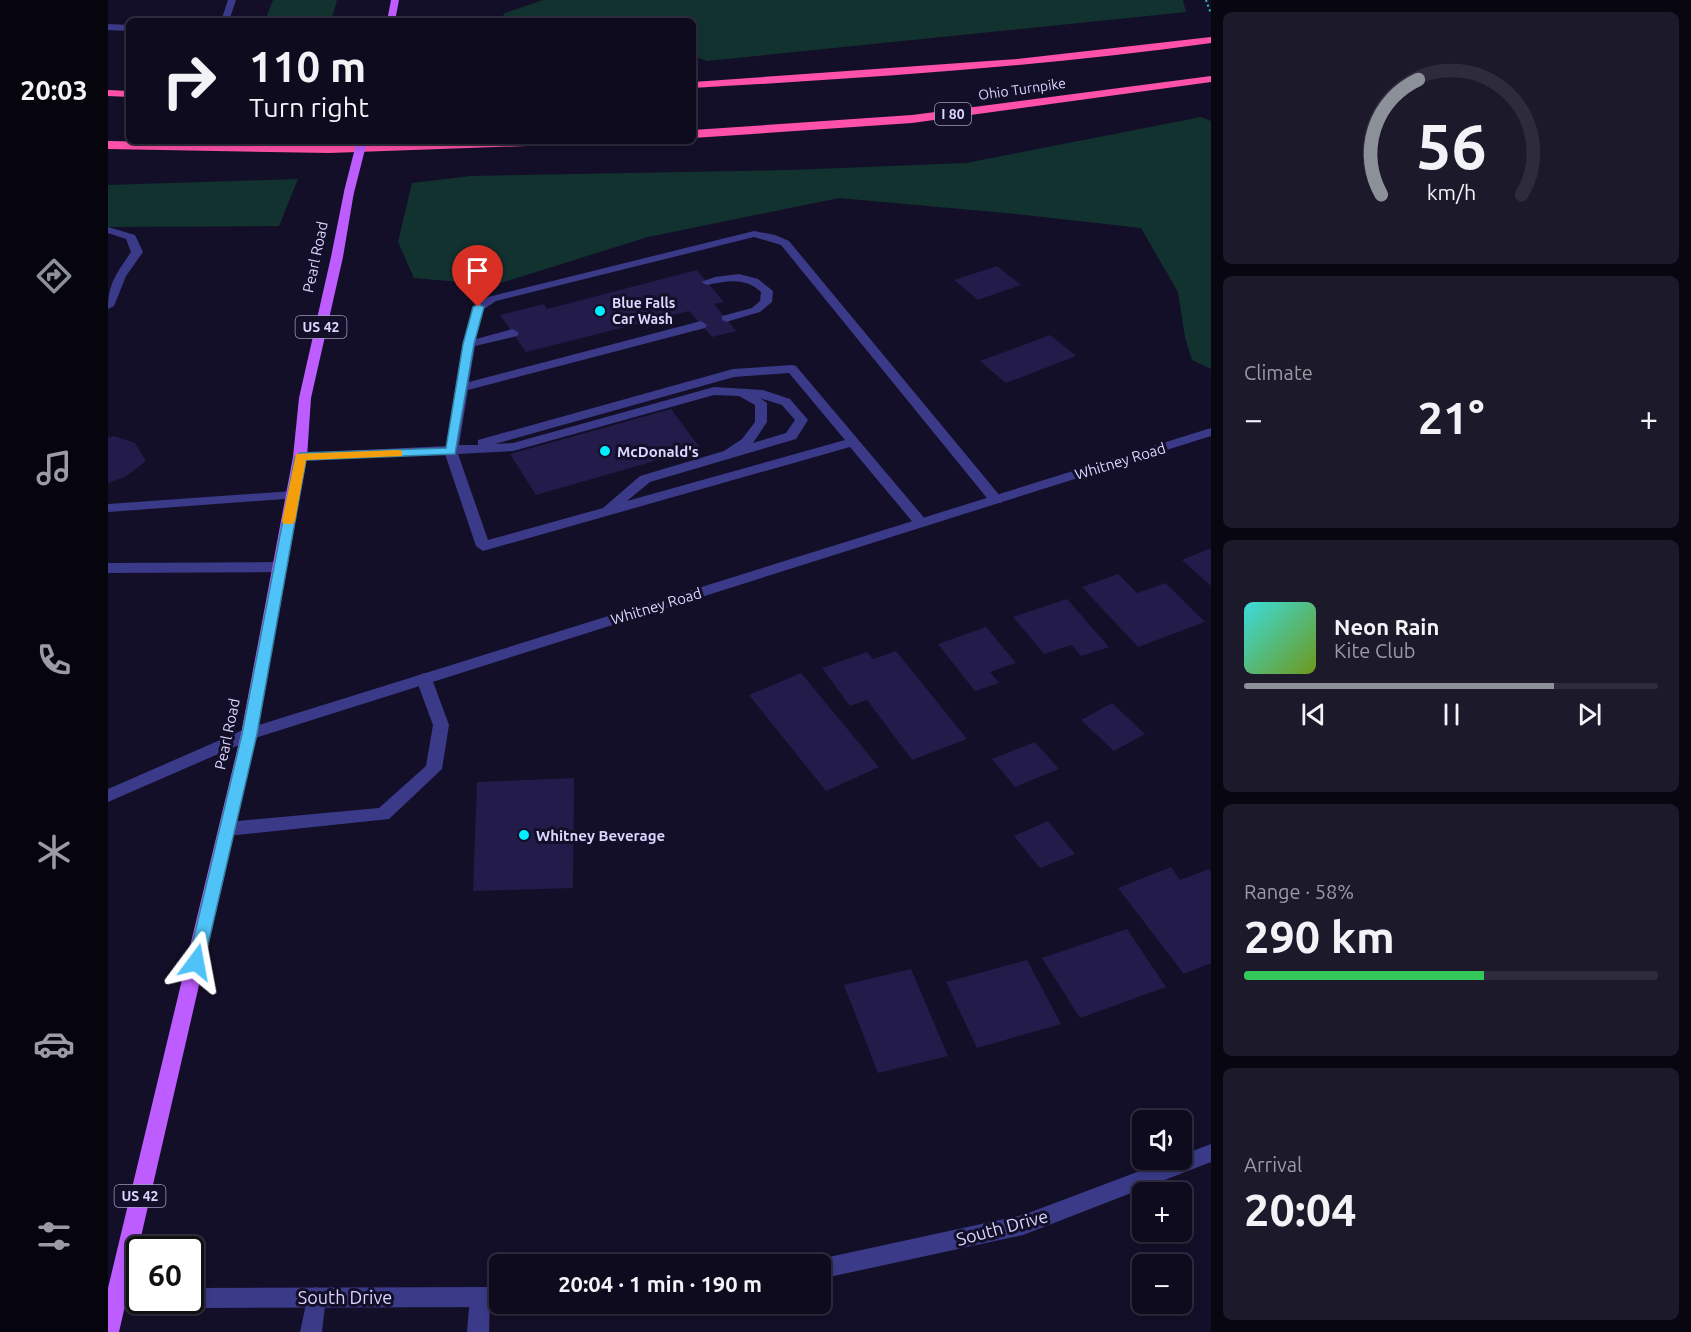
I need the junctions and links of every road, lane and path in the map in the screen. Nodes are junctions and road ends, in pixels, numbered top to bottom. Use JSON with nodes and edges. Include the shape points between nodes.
{"nodes":[{"id":1,"x":232,"y":0,"type":"edge"},
{"id":2,"x":395,"y":0,"type":"edge"},
{"id":3,"x":1206,"y":0,"type":"edge"},
{"id":4,"x":1211,"y":14,"type":"edge"},
{"id":5,"x":226,"y":18,"type":"edge"},
{"id":6,"x":392,"y":18,"type":"edge"},
{"id":7,"x":108,"y":27,"type":"edge"},
{"id":8,"x":126,"y":28,"type":"edge"},
{"id":9,"x":1211,"y":40,"type":"edge"},
{"id":10,"x":1211,"y":79,"type":"edge"},
{"id":11,"x":696,"y":85,"type":"edge"},
{"id":12,"x":108,"y":93,"type":"edge"},
{"id":13,"x":126,"y":94,"type":"edge"},
{"id":14,"x":696,"y":134,"type":"edge"},
{"id":15,"x":361,"y":144,"type":"edge"},
{"id":16,"x":458,"y":144,"type":"edge"},
{"id":17,"x":108,"y":145,"type":"edge"},
{"id":18,"x":108,"y":230,"type":"edge"},
{"id":19,"x":707,"y":282,"type":"dead end"},
{"id":20,"x":108,"y":306,"type":"edge"},
{"id":21,"x":726,"y":318,"type":"dead end"},
{"id":22,"x":701,"y":325,"type":"dead end"},
{"id":23,"x":513,"y":333,"type":"dead end"},
{"id":24,"x":469,"y":344,"type":"junction"},
{"id":25,"x":461,"y":388,"type":"junction"},
{"id":26,"x":741,"y":393,"type":"junction"},
{"id":27,"x":1211,"y":432,"type":"edge"},
{"id":28,"x":853,"y":442,"type":"junction"},
{"id":29,"x":451,"y":452,"type":"junction"},
{"id":30,"x":729,"y":454,"type":"junction"},
{"id":31,"x":300,"y":457,"type":"junction"},
{"id":32,"x":293,"y":495,"type":"junction"},
{"id":33,"x":996,"y":500,"type":"junction"},
{"id":34,"x":108,"y":508,"type":"edge"},
{"id":35,"x":606,"y":511,"type":"junction"},
{"id":36,"x":921,"y":523,"type":"junction"},
{"id":37,"x":280,"y":567,"type":"junction"},
{"id":38,"x":108,"y":568,"type":"edge"},
{"id":39,"x":424,"y":679,"type":"junction"},
{"id":40,"x":249,"y":734,"type":"junction"},
{"id":41,"x":108,"y":796,"type":"edge"},
{"id":42,"x":227,"y":829,"type":"junction"},
{"id":43,"x":1211,"y":1153,"type":"edge"},
{"id":44,"x":831,"y":1267,"type":"edge"},
{"id":45,"x":489,"y":1297,"type":"edge"},
{"id":46,"x":116,"y":1298,"type":"junction"},
{"id":47,"x":126,"y":1298,"type":"edge"},
{"id":48,"x":204,"y":1298,"type":"edge"},
{"id":49,"x":316,"y":1298,"type":"junction"},
{"id":50,"x":489,"y":1300,"type":"edge"},
{"id":51,"x":108,"y":1332,"type":"edge"},
{"id":52,"x":311,"y":1332,"type":"edge"},
{"id":53,"x":478,"y":1332,"type":"edge"}],
"edges":[{"from":1,"to":5,"type":"street"},
{"from":2,"to":6,"type":"main road"},
{"from":3,"to":4,"type":"path"},
{"from":7,"to":8,"type":"street"},
{"from":9,"to":11,"type":"highway","name":"Ohio Turnpike","via":[[1122,53]]},
{"from":10,"to":14,"type":"highway","name":"Ohio Turnpike","number":"I 80","via":[[912,119]]},
{"from":12,"to":13,"type":"highway"},
{"from":15,"to":31,"type":"main road","name":"Pearl Road","number":"US 42","bridge":true,"via":[[305,398]]},
{"from":16,"to":17,"type":"highway","via":[[329,148]]},
{"from":18,"to":20,"type":"street","via":[[131,237],[137,252],[120,276]]},
{"from":19,"to":21,"type":"street","via":[[740,276],[761,284],[767,291],[766,302],[756,310]]},
{"from":22,"to":25,"type":"street"},
{"from":23,"to":24,"type":"street"},
{"from":24,"to":25,"type":"street"},
{"from":24,"to":33,"type":"street","via":[[478,307],[492,299],[754,234],[771,237],[785,243]]},
{"from":25,"to":29,"type":"street"},
{"from":26,"to":29,"type":"street","via":[[714,391],[513,447]]},
{"from":26,"to":30,"type":"street","via":[[760,403],[761,422],[747,442]]},
{"from":26,"to":30,"type":"street","via":[[763,394],[786,402],[802,420],[792,436]]},
{"from":27,"to":33,"type":"street","name":"Whitney Road"},
{"from":28,"to":29,"type":"street","via":[[792,369],[733,374]]},
{"from":28,"to":35,"type":"street"},
{"from":28,"to":36,"type":"street"},
{"from":29,"to":31,"type":"street"},
{"from":29,"to":35,"type":"street","via":[[483,546]]},
{"from":30,"to":35,"type":"street","via":[[645,478]]},
{"from":31,"to":32,"type":"main road","name":"Pearl Road","number":"US 42"},
{"from":32,"to":34,"type":"street"},
{"from":32,"to":37,"type":"main road","name":"Pearl Road","number":"US 42"},
{"from":33,"to":36,"type":"street","name":"Whitney Road"},
{"from":36,"to":39,"type":"street","name":"Whitney Road"},
{"from":37,"to":38,"type":"street"},
{"from":37,"to":40,"type":"main road","name":"Pearl Road","number":"US 42"},
{"from":39,"to":40,"type":"street","name":"Whitney Road"},
{"from":39,"to":42,"type":"street","via":[[441,725],[434,769],[382,814]]},
{"from":40,"to":41,"type":"street","name":"Whitney Road"},
{"from":40,"to":42,"type":"main road","name":"Pearl Road","number":"US 42"},
{"from":42,"to":46,"type":"main road","name":"Pearl Road","number":"US 42"},
{"from":43,"to":44,"type":"street","name":"South Drive","via":[[1023,1225]]},
{"from":45,"to":49,"type":"street","name":"South Drive"},
{"from":46,"to":47,"type":"street"},
{"from":46,"to":51,"type":"main road","name":"Pearl Road","number":"US 42"},
{"from":48,"to":49,"type":"street","name":"South Drive"},
{"from":49,"to":52,"type":"street"},
{"from":50,"to":53,"type":"street"}]}
